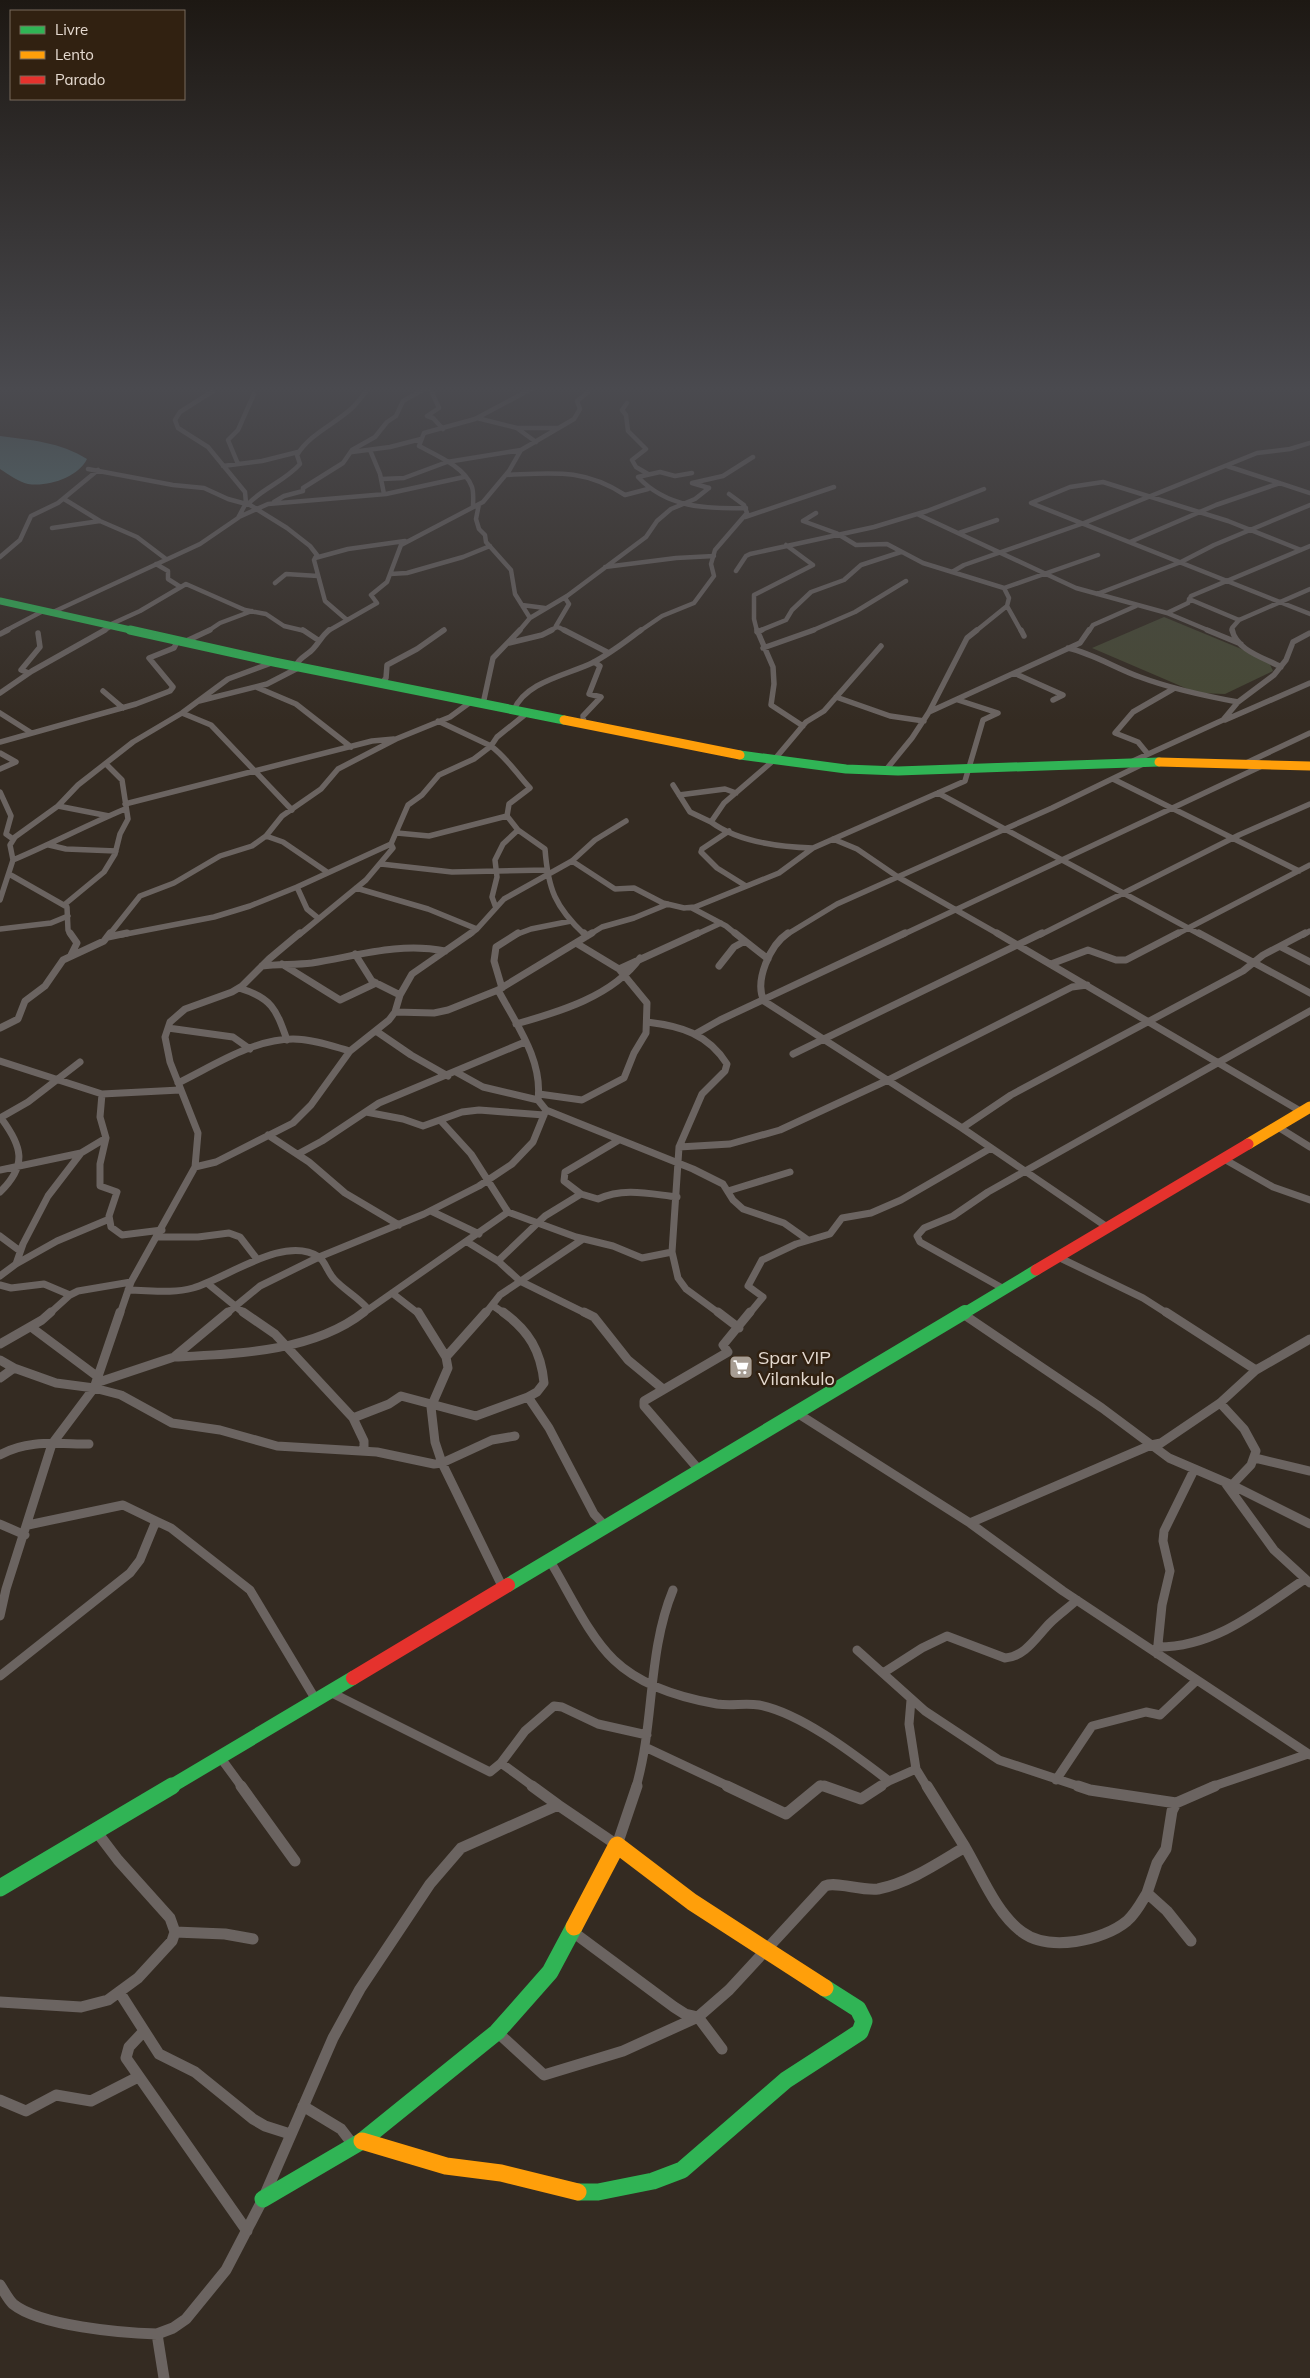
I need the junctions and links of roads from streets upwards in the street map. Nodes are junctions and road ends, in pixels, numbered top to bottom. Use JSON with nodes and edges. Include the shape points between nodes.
{"nodes":[{"id":1,"x":64,"y":499,"type":"joint"},
{"id":2,"x":228,"y":499,"type":"edge"},
{"id":3,"x":246,"y":499,"type":"edge"},
{"id":4,"x":252,"y":499,"type":"edge"},
{"id":5,"x":278,"y":499,"type":"edge"},
{"id":6,"x":326,"y":499,"type":"edge"},
{"id":7,"x":473,"y":499,"type":"edge"},
{"id":8,"x":487,"y":499,"type":"edge"},
{"id":9,"x":668,"y":499,"type":"edge"},
{"id":10,"x":693,"y":499,"type":"edge"},
{"id":11,"x":735,"y":499,"type":"edge"},
{"id":12,"x":798,"y":499,"type":"edge"},
{"id":13,"x":957,"y":499,"type":"edge"},
{"id":14,"x":1040,"y":499,"type":"edge"},
{"id":15,"x":1141,"y":499,"type":"edge"},
{"id":16,"x":1158,"y":499,"type":"edge"},
{"id":17,"x":1236,"y":499,"type":"edge"},
{"id":18,"x":247,"y":503,"type":"junction"},
{"id":19,"x":268,"y":504,"type":"junction"},
{"id":20,"x":480,"y":504,"type":"junction"},
{"id":21,"x":686,"y":504,"type":"junction"},
{"id":22,"x":1310,"y":506,"type":"edge"},
{"id":23,"x":473,"y":507,"type":"junction"},
{"id":24,"x":746,"y":508,"type":"junction"},
{"id":25,"x":255,"y":509,"type":"junction"},
{"id":26,"x":1200,"y":512,"type":"junction"},
{"id":27,"x":816,"y":513,"type":"dead end"},
{"id":28,"x":917,"y":514,"type":"junction"},
{"id":29,"x":744,"y":517,"type":"junction"},
{"id":30,"x":238,"y":518,"type":"junction"},
{"id":31,"x":997,"y":520,"type":"dead end"},
{"id":32,"x":100,"y":521,"type":"junction"},
{"id":33,"x":1084,"y":523,"type":"junction"},
{"id":34,"x":52,"y":528,"type":"dead end"},
{"id":35,"x":1251,"y":530,"type":"junction"},
{"id":36,"x":959,"y":533,"type":"junction"},
{"id":37,"x":838,"y":534,"type":"junction"},
{"id":38,"x":405,"y":541,"type":"junction"},
{"id":39,"x":1130,"y":542,"type":"junction"},
{"id":40,"x":786,"y":545,"type":"junction"},
{"id":41,"x":490,"y":546,"type":"junction"},
{"id":42,"x":1310,"y":546,"type":"edge"},
{"id":43,"x":1301,"y":550,"type":"junction"},
{"id":44,"x":901,"y":552,"type":"junction"},
{"id":45,"x":1003,"y":552,"type":"junction"},
{"id":46,"x":1098,"y":555,"type":"dead end"},
{"id":47,"x":714,"y":556,"type":"junction"},
{"id":48,"x":0,"y":557,"type":"edge"},
{"id":49,"x":315,"y":558,"type":"junction"},
{"id":50,"x":166,"y":559,"type":"junction"},
{"id":51,"x":1181,"y":562,"type":"junction"},
{"id":52,"x":156,"y":564,"type":"junction"},
{"id":53,"x":605,"y":567,"type":"junction"},
{"id":54,"x":736,"y":571,"type":"dead end"},
{"id":55,"x":952,"y":572,"type":"junction"},
{"id":56,"x":1045,"y":573,"type":"junction"},
{"id":57,"x":390,"y":574,"type":"junction"},
{"id":58,"x":318,"y":576,"type":"junction"},
{"id":59,"x":1226,"y":580,"type":"junction"},
{"id":60,"x":906,"y":582,"type":"dead end"},
{"id":61,"x":275,"y":583,"type":"dead end"},
{"id":62,"x":179,"y":586,"type":"junction"},
{"id":63,"x":1004,"y":588,"type":"junction"},
{"id":64,"x":1310,"y":589,"type":"edge"},
{"id":65,"x":1097,"y":594,"type":"junction"},
{"id":66,"x":564,"y":598,"type":"junction"},
{"id":67,"x":1189,"y":599,"type":"junction"},
{"id":68,"x":0,"y":601,"type":"edge"},
{"id":69,"x":1280,"y":602,"type":"junction"},
{"id":70,"x":522,"y":605,"type":"junction"},
{"id":71,"x":1007,"y":606,"type":"junction"},
{"id":72,"x":1138,"y":606,"type":"junction"},
{"id":73,"x":546,"y":608,"type":"junction"},
{"id":74,"x":252,"y":611,"type":"junction"},
{"id":75,"x":47,"y":612,"type":"junction"},
{"id":76,"x":1167,"y":613,"type":"junction"},
{"id":77,"x":1310,"y":614,"type":"edge"},
{"id":78,"x":530,"y":618,"type":"junction"},
{"id":79,"x":347,"y":620,"type":"junction"},
{"id":80,"x":1239,"y":620,"type":"junction"},
{"id":81,"x":109,"y":626,"type":"junction"},
{"id":82,"x":557,"y":627,"type":"junction"},
{"id":83,"x":444,"y":630,"type":"dead end"},
{"id":84,"x":757,"y":632,"type":"junction"},
{"id":85,"x":38,"y":633,"type":"dead end"},
{"id":86,"x":0,"y":634,"type":"edge"},
{"id":87,"x":1310,"y":634,"type":"edge"},
{"id":88,"x":1024,"y":636,"type":"dead end"},
{"id":89,"x":318,"y":640,"type":"junction"},
{"id":90,"x":180,"y":642,"type":"junction"},
{"id":91,"x":509,"y":643,"type":"junction"},
{"id":92,"x":1077,"y":644,"type":"junction"},
{"id":93,"x":1241,"y":644,"type":"junction"},
{"id":94,"x":881,"y":646,"type":"dead end"},
{"id":95,"x":763,"y":648,"type":"junction"},
{"id":96,"x":1068,"y":648,"type":"junction"},
{"id":97,"x":1083,"y":651,"type":"junction"},
{"id":98,"x":607,"y":652,"type":"junction"},
{"id":99,"x":274,"y":662,"type":"junction"},
{"id":100,"x":594,"y":662,"type":"junction"},
{"id":101,"x":298,"y":667,"type":"junction"},
{"id":102,"x":1281,"y":667,"type":"junction"},
{"id":103,"x":29,"y":673,"type":"junction"},
{"id":104,"x":1014,"y":673,"type":"junction"},
{"id":105,"x":381,"y":684,"type":"junction"},
{"id":106,"x":1309,"y":685,"type":"edge"},
{"id":107,"x":256,"y":688,"type":"junction"},
{"id":108,"x":1174,"y":689,"type":"junction"},
{"id":109,"x":103,"y":691,"type":"dead end"},
{"id":110,"x":0,"y":693,"type":"edge"},
{"id":111,"x":836,"y":697,"type":"junction"},
{"id":112,"x":958,"y":700,"type":"junction"},
{"id":113,"x":1052,"y":700,"type":"dead end"},
{"id":114,"x":199,"y":701,"type":"junction"},
{"id":115,"x":1238,"y":702,"type":"junction"},
{"id":116,"x":477,"y":703,"type":"junction"},
{"id":117,"x":123,"y":708,"type":"junction"},
{"id":118,"x":514,"y":710,"type":"junction"},
{"id":119,"x":930,"y":712,"type":"junction"},
{"id":120,"x":0,"y":713,"type":"edge"},
{"id":121,"x":182,"y":713,"type":"junction"},
{"id":122,"x":527,"y":713,"type":"junction"},
{"id":123,"x":1223,"y":720,"type":"junction"},
{"id":124,"x":438,"y":721,"type":"junction"},
{"id":125,"x":924,"y":721,"type":"junction"},
{"id":126,"x":584,"y":724,"type":"junction"},
{"id":127,"x":803,"y":726,"type":"junction"},
{"id":128,"x":30,"y":732,"type":"junction"},
{"id":129,"x":1310,"y":733,"type":"edge"},
{"id":130,"x":396,"y":739,"type":"junction"},
{"id":131,"x":0,"y":742,"type":"edge"},
{"id":132,"x":491,"y":746,"type":"junction"},
{"id":133,"x":351,"y":747,"type":"junction"},
{"id":134,"x":0,"y":753,"type":"edge"},
{"id":135,"x":1148,"y":757,"type":"junction"},
{"id":136,"x":774,"y":760,"type":"junction"},
{"id":137,"x":1244,"y":764,"type":"junction"},
{"id":138,"x":1266,"y":764,"type":"junction"},
{"id":139,"x":107,"y":765,"type":"junction"},
{"id":140,"x":1310,"y":766,"type":"edge"},
{"id":141,"x":969,"y":768,"type":"junction"},
{"id":142,"x":0,"y":769,"type":"edge"},
{"id":143,"x":253,"y":770,"type":"junction"},
{"id":144,"x":885,"y":771,"type":"junction"},
{"id":145,"x":1114,"y":778,"type":"junction"},
{"id":146,"x":673,"y":785,"type":"dead end"},
{"id":147,"x":0,"y":792,"type":"edge"},
{"id":148,"x":736,"y":793,"type":"junction"},
{"id":149,"x":938,"y":793,"type":"junction"},
{"id":150,"x":679,"y":795,"type":"junction"},
{"id":151,"x":1310,"y":804,"type":"edge"},
{"id":152,"x":58,"y":806,"type":"junction"},
{"id":153,"x":125,"y":807,"type":"junction"},
{"id":154,"x":1173,"y":808,"type":"junction"},
{"id":155,"x":292,"y":810,"type":"junction"},
{"id":156,"x":109,"y":816,"type":"junction"},
{"id":157,"x":507,"y":816,"type":"junction"},
{"id":158,"x":626,"y":821,"type":"dead end"},
{"id":159,"x":711,"y":822,"type":"junction"},
{"id":160,"x":1004,"y":829,"type":"junction"},
{"id":161,"x":518,"y":830,"type":"junction"},
{"id":162,"x":729,"y":831,"type":"junction"},
{"id":163,"x":397,"y":833,"type":"junction"},
{"id":164,"x":266,"y":836,"type":"junction"},
{"id":165,"x":1232,"y":838,"type":"junction"},
{"id":166,"x":13,"y":839,"type":"junction"},
{"id":167,"x":833,"y":839,"type":"junction"},
{"id":168,"x":392,"y":844,"type":"junction"},
{"id":169,"x":48,"y":845,"type":"junction"},
{"id":170,"x":813,"y":848,"type":"junction"},
{"id":171,"x":116,"y":851,"type":"junction"},
{"id":172,"x":13,"y":860,"type":"junction"},
{"id":173,"x":1062,"y":860,"type":"junction"},
{"id":174,"x":572,"y":861,"type":"junction"},
{"id":175,"x":381,"y":864,"type":"junction"},
{"id":176,"x":1310,"y":865,"type":"edge"},
{"id":177,"x":1299,"y":871,"type":"junction"},
{"id":178,"x":327,"y":872,"type":"junction"},
{"id":179,"x":498,"y":872,"type":"junction"},
{"id":180,"x":548,"y":873,"type":"junction"},
{"id":181,"x":9,"y":876,"type":"junction"},
{"id":182,"x":898,"y":877,"type":"junction"},
{"id":183,"x":0,"y":878,"type":"edge"},
{"id":184,"x":746,"y":886,"type":"junction"},
{"id":185,"x":297,"y":887,"type":"junction"},
{"id":186,"x":356,"y":888,"type":"junction"},
{"id":187,"x":493,"y":890,"type":"junction"},
{"id":188,"x":1123,"y":893,"type":"junction"},
{"id":189,"x":511,"y":894,"type":"junction"},
{"id":190,"x":0,"y":900,"type":"edge"},
{"id":191,"x":668,"y":904,"type":"junction"},
{"id":192,"x":64,"y":905,"type":"junction"},
{"id":193,"x":496,"y":908,"type":"junction"},
{"id":194,"x":692,"y":908,"type":"junction"},
{"id":195,"x":957,"y":910,"type":"junction"},
{"id":196,"x":68,"y":916,"type":"junction"},
{"id":197,"x":318,"y":918,"type":"junction"},
{"id":198,"x":571,"y":921,"type":"junction"},
{"id":199,"x":721,"y":923,"type":"junction"},
{"id":200,"x":1188,"y":928,"type":"junction"},
{"id":201,"x":0,"y":929,"type":"edge"},
{"id":202,"x":477,"y":929,"type":"junction"},
{"id":203,"x":1310,"y":931,"type":"edge"},
{"id":204,"x":587,"y":936,"type":"junction"},
{"id":205,"x":108,"y":937,"type":"junction"},
{"id":206,"x":745,"y":941,"type":"junction"},
{"id":207,"x":576,"y":943,"type":"junction"},
{"id":208,"x":1017,"y":946,"type":"junction"},
{"id":209,"x":1281,"y":947,"type":"junction"},
{"id":210,"x":446,"y":951,"type":"junction"},
{"id":211,"x":355,"y":954,"type":"junction"},
{"id":212,"x":71,"y":955,"type":"junction"},
{"id":213,"x":640,"y":958,"type":"junction"},
{"id":214,"x":768,"y":960,"type":"junction"},
{"id":215,"x":1310,"y":962,"type":"edge"},
{"id":216,"x":1253,"y":963,"type":"junction"},
{"id":217,"x":281,"y":964,"type":"junction"},
{"id":218,"x":1051,"y":964,"type":"junction"},
{"id":219,"x":262,"y":966,"type":"junction"},
{"id":220,"x":719,"y":966,"type":"dead end"},
{"id":221,"x":619,"y":969,"type":"junction"},
{"id":222,"x":626,"y":976,"type":"junction"},
{"id":223,"x":1076,"y":978,"type":"junction"},
{"id":224,"x":376,"y":983,"type":"junction"},
{"id":225,"x":1088,"y":985,"type":"junction"},
{"id":226,"x":1072,"y":987,"type":"junction"},
{"id":227,"x":239,"y":988,"type":"junction"},
{"id":228,"x":500,"y":989,"type":"junction"},
{"id":229,"x":1310,"y":993,"type":"edge"},
{"id":230,"x":400,"y":995,"type":"junction"},
{"id":231,"x":764,"y":1001,"type":"junction"},
{"id":232,"x":1310,"y":1010,"type":"edge"},
{"id":233,"x":395,"y":1012,"type":"junction"},
{"id":234,"x":647,"y":1022,"type":"junction"},
{"id":235,"x":1148,"y":1022,"type":"junction"},
{"id":236,"x":516,"y":1024,"type":"junction"},
{"id":237,"x":0,"y":1028,"type":"edge"},
{"id":238,"x":168,"y":1028,"type":"junction"},
{"id":239,"x":376,"y":1031,"type":"junction"},
{"id":240,"x":697,"y":1034,"type":"junction"},
{"id":241,"x":824,"y":1039,"type":"junction"},
{"id":242,"x":287,"y":1040,"type":"junction"},
{"id":243,"x":525,"y":1042,"type":"junction"},
{"id":244,"x":250,"y":1049,"type":"junction"},
{"id":245,"x":350,"y":1051,"type":"junction"},
{"id":246,"x":793,"y":1054,"type":"dead end"},
{"id":247,"x":0,"y":1061,"type":"edge"},
{"id":248,"x":80,"y":1062,"type":"dead end"},
{"id":249,"x":1219,"y":1063,"type":"junction"},
{"id":250,"x":456,"y":1072,"type":"junction"},
{"id":251,"x":448,"y":1076,"type":"junction"},
{"id":252,"x":58,"y":1078,"type":"junction"},
{"id":253,"x":888,"y":1080,"type":"junction"},
{"id":254,"x":179,"y":1087,"type":"junction"},
{"id":255,"x":102,"y":1094,"type":"junction"},
{"id":256,"x":539,"y":1097,"type":"junction"},
{"id":257,"x":1306,"y":1109,"type":"edge"},
{"id":258,"x":366,"y":1112,"type":"junction"},
{"id":259,"x":545,"y":1112,"type":"junction"},
{"id":260,"x":0,"y":1118,"type":"edge"},
{"id":261,"x":440,"y":1120,"type":"junction"},
{"id":262,"x":1278,"y":1126,"type":"junction"},
{"id":263,"x":962,"y":1128,"type":"junction"},
{"id":264,"x":268,"y":1135,"type":"junction"},
{"id":265,"x":106,"y":1138,"type":"junction"},
{"id":266,"x":619,"y":1140,"type":"junction"},
{"id":267,"x":679,"y":1147,"type":"junction"},
{"id":268,"x":1310,"y":1147,"type":"edge"},
{"id":269,"x":991,"y":1148,"type":"junction"},
{"id":270,"x":81,"y":1153,"type":"junction"},
{"id":271,"x":298,"y":1154,"type":"junction"},
{"id":272,"x":1224,"y":1159,"type":"junction"},
{"id":273,"x":679,"y":1162,"type":"junction"},
{"id":274,"x":16,"y":1166,"type":"junction"},
{"id":275,"x":195,"y":1167,"type":"junction"},
{"id":276,"x":0,"y":1170,"type":"edge"},
{"id":277,"x":1025,"y":1171,"type":"junction"},
{"id":278,"x":790,"y":1172,"type":"dead end"},
{"id":279,"x":487,"y":1179,"type":"junction"},
{"id":280,"x":728,"y":1191,"type":"junction"},
{"id":281,"x":0,"y":1192,"type":"edge"},
{"id":282,"x":581,"y":1194,"type":"junction"},
{"id":283,"x":676,"y":1197,"type":"junction"},
{"id":284,"x":1310,"y":1200,"type":"edge"},
{"id":285,"x":431,"y":1211,"type":"junction"},
{"id":286,"x":508,"y":1212,"type":"junction"},
{"id":287,"x":107,"y":1220,"type":"junction"},
{"id":288,"x":539,"y":1223,"type":"junction"},
{"id":289,"x":399,"y":1225,"type":"junction"},
{"id":290,"x":1107,"y":1227,"type":"junction"},
{"id":291,"x":160,"y":1233,"type":"junction"},
{"id":292,"x":479,"y":1234,"type":"junction"},
{"id":293,"x":0,"y":1236,"type":"edge"},
{"id":294,"x":582,"y":1239,"type":"junction"},
{"id":295,"x":808,"y":1240,"type":"junction"},
{"id":296,"x":469,"y":1243,"type":"junction"},
{"id":297,"x":20,"y":1251,"type":"junction"},
{"id":298,"x":672,"y":1252,"type":"junction"},
{"id":299,"x":319,"y":1257,"type":"junction"},
{"id":300,"x":1058,"y":1257,"type":"junction"},
{"id":301,"x":257,"y":1259,"type":"junction"},
{"id":302,"x":498,"y":1261,"type":"junction"},
{"id":303,"x":16,"y":1264,"type":"junction"},
{"id":304,"x":0,"y":1276,"type":"edge"},
{"id":305,"x":520,"y":1280,"type":"junction"},
{"id":306,"x":207,"y":1283,"type":"junction"},
{"id":307,"x":0,"y":1285,"type":"edge"},
{"id":308,"x":130,"y":1286,"type":"junction"},
{"id":309,"x":1004,"y":1289,"type":"junction"},
{"id":310,"x":392,"y":1293,"type":"junction"},
{"id":311,"x":70,"y":1295,"type":"junction"},
{"id":312,"x":492,"y":1305,"type":"junction"},
{"id":313,"x":234,"y":1306,"type":"junction"},
{"id":314,"x":368,"y":1309,"type":"junction"},
{"id":315,"x":963,"y":1314,"type":"junction"},
{"id":316,"x":31,"y":1328,"type":"junction"},
{"id":317,"x":738,"y":1328,"type":"junction"},
{"id":318,"x":1310,"y":1340,"type":"edge"},
{"id":319,"x":0,"y":1344,"type":"edge"},
{"id":320,"x":285,"y":1344,"type":"junction"},
{"id":321,"x":446,"y":1357,"type":"junction"},
{"id":322,"x":174,"y":1358,"type":"junction"},
{"id":323,"x":0,"y":1360,"type":"edge"},
{"id":324,"x":14,"y":1368,"type":"junction"},
{"id":325,"x":1256,"y":1370,"type":"junction"},
{"id":326,"x":0,"y":1378,"type":"edge"},
{"id":327,"x":96,"y":1382,"type":"junction"},
{"id":328,"x":662,"y":1389,"type":"junction"},
{"id":329,"x":528,"y":1398,"type":"junction"},
{"id":330,"x":432,"y":1403,"type":"junction"},
{"id":331,"x":1220,"y":1403,"type":"junction"},
{"id":332,"x":798,"y":1413,"type":"junction"},
{"id":333,"x":353,"y":1418,"type":"junction"},
{"id":334,"x":515,"y":1436,"type":"dead end"},
{"id":335,"x":52,"y":1444,"type":"junction"},
{"id":336,"x":89,"y":1444,"type":"dead end"},
{"id":337,"x":1151,"y":1445,"type":"junction"},
{"id":338,"x":364,"y":1451,"type":"junction"},
{"id":339,"x":0,"y":1455,"type":"edge"},
{"id":340,"x":1255,"y":1458,"type":"junction"},
{"id":341,"x":442,"y":1463,"type":"junction"},
{"id":342,"x":1194,"y":1470,"type":"junction"},
{"id":343,"x":700,"y":1471,"type":"junction"},
{"id":344,"x":1310,"y":1471,"type":"edge"},
{"id":345,"x":1228,"y":1484,"type":"junction"},
{"id":346,"x":156,"y":1521,"type":"junction"},
{"id":347,"x":970,"y":1523,"type":"junction"},
{"id":348,"x":0,"y":1524,"type":"edge"},
{"id":349,"x":1310,"y":1524,"type":"edge"},
{"id":350,"x":28,"y":1525,"type":"junction"},
{"id":351,"x":606,"y":1527,"type":"junction"},
{"id":352,"x":25,"y":1535,"type":"junction"},
{"id":353,"x":550,"y":1561,"type":"junction"},
{"id":354,"x":1307,"y":1581,"type":"edge"},
{"id":355,"x":503,"y":1588,"type":"junction"},
{"id":356,"x":673,"y":1590,"type":"dead end"},
{"id":357,"x":1078,"y":1600,"type":"junction"},
{"id":358,"x":0,"y":1616,"type":"edge"},
{"id":359,"x":857,"y":1650,"type":"dead end"},
{"id":360,"x":1158,"y":1651,"type":"junction"},
{"id":361,"x":883,"y":1673,"type":"junction"},
{"id":362,"x":0,"y":1676,"type":"edge"},
{"id":363,"x":1197,"y":1680,"type":"junction"},
{"id":364,"x":649,"y":1684,"type":"junction"},
{"id":365,"x":330,"y":1692,"type":"junction"},
{"id":366,"x":316,"y":1700,"type":"junction"},
{"id":367,"x":911,"y":1700,"type":"junction"},
{"id":368,"x":647,"y":1735,"type":"junction"},
{"id":369,"x":645,"y":1747,"type":"junction"},
{"id":370,"x":1309,"y":1754,"type":"edge"},
{"id":371,"x":220,"y":1757,"type":"junction"},
{"id":372,"x":501,"y":1763,"type":"junction"},
{"id":373,"x":916,"y":1768,"type":"junction"},
{"id":374,"x":1056,"y":1780,"type":"junction"},
{"id":375,"x":889,"y":1781,"type":"junction"},
{"id":376,"x":1176,"y":1803,"type":"junction"},
{"id":377,"x":558,"y":1804,"type":"junction"},
{"id":378,"x":96,"y":1830,"type":"junction"},
{"id":379,"x":617,"y":1845,"type":"junction"},
{"id":380,"x":965,"y":1847,"type":"junction"},
{"id":381,"x":295,"y":1861,"type":"dead end"},
{"id":382,"x":0,"y":1888,"type":"edge"},
{"id":383,"x":1147,"y":1893,"type":"junction"},
{"id":384,"x":175,"y":1932,"type":"junction"},
{"id":385,"x":573,"y":1932,"type":"junction"},
{"id":386,"x":253,"y":1939,"type":"dead end"},
{"id":387,"x":1191,"y":1941,"type":"dead end"},
{"id":388,"x":765,"y":1950,"type":"junction"},
{"id":389,"x":120,"y":1993,"type":"junction"},
{"id":390,"x":0,"y":2002,"type":"edge"},
{"id":391,"x":698,"y":2017,"type":"junction"},
{"id":392,"x":144,"y":2031,"type":"junction"},
{"id":393,"x":496,"y":2032,"type":"junction"},
{"id":394,"x":722,"y":2048,"type":"dead end"},
{"id":395,"x":138,"y":2076,"type":"junction"},
{"id":396,"x":0,"y":2100,"type":"edge"},
{"id":397,"x":303,"y":2106,"type":"junction"},
{"id":398,"x":290,"y":2134,"type":"junction"},
{"id":399,"x":358,"y":2143,"type":"junction"},
{"id":400,"x":263,"y":2198,"type":"junction"},
{"id":401,"x":248,"y":2231,"type":"junction"},
{"id":402,"x":0,"y":2285,"type":"edge"},
{"id":403,"x":157,"y":2334,"type":"junction"},
{"id":404,"x":164,"y":2378,"type":"edge"}],
"edges":[{"from":1,"to":32,"type":"street"},
{"from":1,"to":48,"type":"street","via":[[31,516],[24,536]]},
{"from":2,"to":18,"type":"street"},
{"from":3,"to":18,"type":"street"},
{"from":4,"to":18,"type":"street"},
{"from":5,"to":19,"type":"street"},
{"from":6,"to":19,"type":"street"},
{"from":7,"to":23,"type":"street"},
{"from":8,"to":20,"type":"street"},
{"from":9,"to":21,"type":"street"},
{"from":10,"to":21,"type":"street"},
{"from":11,"to":24,"type":"street"},
{"from":12,"to":29,"type":"street"},
{"from":13,"to":28,"type":"street"},
{"from":14,"to":33,"type":"street","via":[[1032,503]]},
{"from":15,"to":33,"type":"street"},
{"from":16,"to":26,"type":"street"},
{"from":17,"to":26,"type":"street"},
{"from":18,"to":25,"type":"street"},
{"from":18,"to":30,"type":"street"},
{"from":19,"to":25,"type":"street"},
{"from":20,"to":23,"type":"street"},
{"from":20,"to":41,"type":"street","via":[[476,518]]},
{"from":21,"to":24,"type":"street","via":[[716,509]]},
{"from":21,"to":53,"type":"street","via":[[664,515],[646,538]]},
{"from":22,"to":35,"type":"street"},
{"from":23,"to":38,"type":"street"},
{"from":24,"to":29,"type":"street","via":[[748,513]]},
{"from":25,"to":30,"type":"street"},
{"from":25,"to":49,"type":"street","via":[[301,538],[314,549],[318,555]]},
{"from":26,"to":35,"type":"street"},
{"from":26,"to":39,"type":"street"},
{"from":27,"to":37,"type":"street","via":[[804,521]]},
{"from":28,"to":36,"type":"street"},
{"from":28,"to":37,"type":"street"},
{"from":29,"to":47,"type":"street","via":[[729,530]]},
{"from":30,"to":50,"type":"street","via":[[200,544]]},
{"from":31,"to":36,"type":"street"},
{"from":32,"to":34,"type":"street"},
{"from":32,"to":50,"type":"street","via":[[134,535]]},
{"from":33,"to":39,"type":"street"},
{"from":33,"to":45,"type":"street"},
{"from":35,"to":43,"type":"street"},
{"from":35,"to":51,"type":"street"},
{"from":36,"to":45,"type":"street"},
{"from":37,"to":40,"type":"street"},
{"from":37,"to":44,"type":"street","via":[[856,545],[887,544]]},
{"from":38,"to":49,"type":"street","via":[[348,549]]},
{"from":38,"to":57,"type":"street","via":[[399,548]]},
{"from":39,"to":51,"type":"street"},
{"from":40,"to":54,"type":"street","via":[[748,555]]},
{"from":40,"to":84,"type":"street","via":[[813,566],[754,595]]},
{"from":41,"to":57,"type":"street","via":[[453,561],[400,576]]},
{"from":41,"to":70,"type":"street","via":[[511,570],[513,589]]},
{"from":42,"to":43,"type":"street"},
{"from":43,"to":59,"type":"street"},
{"from":44,"to":55,"type":"street"},
{"from":44,"to":84,"type":"street","via":[[861,565],[844,580],[811,592],[786,620]]},
{"from":45,"to":55,"type":"street"},
{"from":45,"to":56,"type":"street"},
{"from":46,"to":56,"type":"street"},
{"from":47,"to":53,"type":"street"},
{"from":47,"to":98,"type":"street","via":[[711,564],[714,576],[697,601],[662,616]]},
{"from":49,"to":58,"type":"street"},
{"from":50,"to":52,"type":"street"},
{"from":51,"to":59,"type":"street"},
{"from":51,"to":65,"type":"street"},
{"from":52,"to":62,"type":"street","via":[[168,571],[168,579]]},
{"from":52,"to":75,"type":"street"},
{"from":53,"to":66,"type":"street"},
{"from":55,"to":63,"type":"street"},
{"from":56,"to":63,"type":"street"},
{"from":56,"to":65,"type":"street"},
{"from":57,"to":79,"type":"street","via":[[387,582],[371,596],[377,603]]},
{"from":58,"to":61,"type":"street","via":[[286,574]]},
{"from":58,"to":79,"type":"street","via":[[326,604]]},
{"from":59,"to":67,"type":"street"},
{"from":59,"to":69,"type":"street"},
{"from":60,"to":95,"type":"street","via":[[858,610]]},
{"from":62,"to":74,"type":"street","via":[[188,584]]},
{"from":62,"to":81,"type":"street"},
{"from":63,"to":71,"type":"street","via":[[1009,598]]},
{"from":64,"to":69,"type":"street"},
{"from":65,"to":72,"type":"street"},
{"from":66,"to":73,"type":"street"},
{"from":66,"to":82,"type":"street","via":[[569,604]]},
{"from":67,"to":76,"type":"street","via":[[1188,603]]},
{"from":67,"to":80,"type":"street"},
{"from":68,"to":75,"type":"street"},
{"from":69,"to":77,"type":"street"},
{"from":69,"to":80,"type":"street"},
{"from":70,"to":73,"type":"street"},
{"from":70,"to":78,"type":"street"},
{"from":71,"to":88,"type":"street"},
{"from":71,"to":119,"type":"street","via":[[967,638]]},
{"from":72,"to":76,"type":"street"},
{"from":72,"to":92,"type":"street","via":[[1093,625],[1085,639]]},
{"from":73,"to":78,"type":"street"},
{"from":74,"to":89,"type":"street","via":[[266,614],[284,626],[302,629]]},
{"from":74,"to":90,"type":"street"},
{"from":75,"to":81,"type":"street"},
{"from":75,"to":86,"type":"street"},
{"from":76,"to":93,"type":"street"},
{"from":78,"to":91,"type":"street"},
{"from":79,"to":89,"type":"street"},
{"from":80,"to":93,"type":"street","via":[[1232,633]]},
{"from":81,"to":90,"type":"street"},
{"from":81,"to":103,"type":"street"},
{"from":82,"to":91,"type":"street","via":[[542,635]]},
{"from":82,"to":98,"type":"street"},
{"from":83,"to":105,"type":"street","via":[[387,665],[386,678]]},
{"from":84,"to":95,"type":"street"},
{"from":85,"to":103,"type":"street","via":[[40,647],[21,670]]},
{"from":87,"to":102,"type":"street","via":[[1293,642]]},
{"from":89,"to":101,"type":"street","via":[[314,648],[297,662]]},
{"from":90,"to":99,"type":"street"},
{"from":90,"to":117,"type":"street","via":[[150,658],[174,687],[173,690]]},
{"from":91,"to":116,"type":"street","via":[[493,658]]},
{"from":92,"to":96,"type":"street"},
{"from":92,"to":97,"type":"street"},
{"from":93,"to":102,"type":"street"},
{"from":94,"to":111,"type":"street"},
{"from":95,"to":127,"type":"street","via":[[773,667],[771,705]]},
{"from":96,"to":97,"type":"street"},
{"from":96,"to":104,"type":"street"},
{"from":97,"to":108,"type":"street"},
{"from":98,"to":100,"type":"street"},
{"from":99,"to":101,"type":"street"},
{"from":99,"to":114,"type":"street","via":[[228,679]]},
{"from":100,"to":118,"type":"street","via":[[543,683],[518,700]]},
{"from":100,"to":126,"type":"street","via":[[600,666],[589,694],[601,697],[583,716]]},
{"from":101,"to":105,"type":"street"},
{"from":101,"to":107,"type":"street"},
{"from":102,"to":115,"type":"street"},
{"from":103,"to":110,"type":"street"},
{"from":104,"to":112,"type":"street"},
{"from":104,"to":113,"type":"street","via":[[1063,695]]},
{"from":105,"to":116,"type":"street"},
{"from":106,"to":123,"type":"street"},
{"from":107,"to":114,"type":"street"},
{"from":107,"to":133,"type":"street","via":[[296,704]]},
{"from":108,"to":115,"type":"street"},
{"from":108,"to":135,"type":"street","via":[[1133,712],[1115,733],[1138,742]]},
{"from":109,"to":117,"type":"street"},
{"from":111,"to":125,"type":"street","via":[[890,716]]},
{"from":111,"to":127,"type":"street","via":[[824,711]]},
{"from":112,"to":119,"type":"street"},
{"from":112,"to":141,"type":"street","via":[[998,713],[983,720]]},
{"from":114,"to":121,"type":"street"},
{"from":115,"to":123,"type":"street"},
{"from":116,"to":118,"type":"street"},
{"from":116,"to":124,"type":"street"},
{"from":117,"to":128,"type":"street"},
{"from":118,"to":122,"type":"street"},
{"from":119,"to":125,"type":"street"},
{"from":120,"to":128,"type":"street"},
{"from":121,"to":139,"type":"street","via":[[133,742]]},
{"from":121,"to":143,"type":"street","via":[[211,725]]},
{"from":122,"to":126,"type":"street"},
{"from":122,"to":132,"type":"street","via":[[497,737]]},
{"from":123,"to":135,"type":"street"},
{"from":124,"to":130,"type":"street"},
{"from":124,"to":132,"type":"street"},
{"from":125,"to":144,"type":"street"},
{"from":126,"to":136,"type":"street"},
{"from":127,"to":136,"type":"street"},
{"from":128,"to":131,"type":"street"},
{"from":129,"to":137,"type":"street"},
{"from":130,"to":133,"type":"street"},
{"from":130,"to":155,"type":"street","via":[[338,770],[322,789]]},
{"from":132,"to":157,"type":"street","via":[[507,758],[530,788],[510,804]]},
{"from":132,"to":163,"type":"street","via":[[474,759],[438,774],[422,795],[406,807]]},
{"from":133,"to":143,"type":"street"},
{"from":134,"to":142,"type":"street","via":[[16,762]]},
{"from":135,"to":137,"type":"street"},
{"from":135,"to":141,"type":"street","via":[[1133,761]]},
{"from":135,"to":145,"type":"street"},
{"from":136,"to":144,"type":"street"},
{"from":136,"to":148,"type":"street"},
{"from":137,"to":138,"type":"street"},
{"from":138,"to":140,"type":"street"},
{"from":138,"to":154,"type":"street"},
{"from":139,"to":152,"type":"street","via":[[78,785]]},
{"from":139,"to":153,"type":"street","via":[[122,780]]},
{"from":141,"to":144,"type":"street"},
{"from":141,"to":149,"type":"street","via":[[965,781]]},
{"from":143,"to":153,"type":"street","via":[[181,788]]},
{"from":143,"to":155,"type":"street"},
{"from":145,"to":154,"type":"street"},
{"from":145,"to":160,"type":"street"},
{"from":146,"to":150,"type":"street"},
{"from":147,"to":166,"type":"street","via":[[11,816],[6,834]]},
{"from":148,"to":150,"type":"street","via":[[725,789]]},
{"from":148,"to":159,"type":"street","via":[[724,803]]},
{"from":149,"to":160,"type":"street"},
{"from":149,"to":167,"type":"street"},
{"from":150,"to":159,"type":"street","via":[[690,814]]},
{"from":151,"to":165,"type":"street"},
{"from":152,"to":156,"type":"street"},
{"from":152,"to":166,"type":"street"},
{"from":153,"to":156,"type":"street"},
{"from":153,"to":171,"type":"street","via":[[128,819]]},
{"from":154,"to":165,"type":"street"},
{"from":154,"to":173,"type":"street"},
{"from":155,"to":164,"type":"street"},
{"from":156,"to":169,"type":"street"},
{"from":157,"to":161,"type":"street"},
{"from":157,"to":163,"type":"street","via":[[429,836]]},
{"from":158,"to":174,"type":"street","via":[[595,840]]},
{"from":159,"to":162,"type":"street"},
{"from":160,"to":173,"type":"street"},
{"from":160,"to":182,"type":"street"},
{"from":161,"to":179,"type":"street","via":[[500,848],[495,860]]},
{"from":161,"to":180,"type":"street","via":[[545,849]]},
{"from":162,"to":170,"type":"street","via":[[763,842]]},
{"from":162,"to":184,"type":"street","via":[[701,852],[717,868]]},
{"from":163,"to":168,"type":"street"},
{"from":164,"to":178,"type":"street","via":[[283,842]]},
{"from":164,"to":205,"type":"street","via":[[252,846],[220,856],[174,883],[140,896]]},
{"from":165,"to":177,"type":"street"},
{"from":165,"to":188,"type":"street"},
{"from":166,"to":172,"type":"street","via":[[10,845]]},
{"from":167,"to":170,"type":"street"},
{"from":167,"to":182,"type":"street","via":[[857,849]]},
{"from":168,"to":175,"type":"street","via":[[393,848]]},
{"from":168,"to":178,"type":"street"},
{"from":169,"to":171,"type":"street"},
{"from":169,"to":172,"type":"street"},
{"from":170,"to":184,"type":"street","via":[[779,872]]},
{"from":171,"to":192,"type":"street","via":[[104,872]]},
{"from":172,"to":181,"type":"street"},
{"from":173,"to":188,"type":"street"},
{"from":173,"to":195,"type":"street"},
{"from":174,"to":180,"type":"street"},
{"from":174,"to":191,"type":"street","via":[[616,889],[634,888]]},
{"from":175,"to":179,"type":"street","via":[[452,872]]},
{"from":175,"to":186,"type":"street"},
{"from":176,"to":177,"type":"street"},
{"from":177,"to":200,"type":"street"},
{"from":178,"to":185,"type":"street"},
{"from":179,"to":180,"type":"street"},
{"from":179,"to":187,"type":"street"},
{"from":180,"to":189,"type":"street"},
{"from":180,"to":198,"type":"street","via":[[553,898]]},
{"from":181,"to":183,"type":"street"},
{"from":181,"to":190,"type":"street"},
{"from":181,"to":192,"type":"street","via":[[20,878]]},
{"from":182,"to":195,"type":"street"},
{"from":182,"to":214,"type":"street","via":[[806,921],[781,938],[769,953]]},
{"from":184,"to":194,"type":"street"},
{"from":185,"to":197,"type":"street","via":[[307,909]]},
{"from":185,"to":205,"type":"street","via":[[214,917]]},
{"from":186,"to":197,"type":"street"},
{"from":186,"to":202,"type":"street","via":[[428,909]]},
{"from":187,"to":189,"type":"street"},
{"from":187,"to":193,"type":"street"},
{"from":188,"to":200,"type":"street"},
{"from":188,"to":208,"type":"street"},
{"from":189,"to":193,"type":"street"},
{"from":191,"to":194,"type":"street"},
{"from":191,"to":204,"type":"street","via":[[602,927]]},
{"from":192,"to":196,"type":"street"},
{"from":193,"to":202,"type":"street"},
{"from":194,"to":199,"type":"street"},
{"from":195,"to":208,"type":"street"},
{"from":195,"to":231,"type":"street"},
{"from":196,"to":201,"type":"street","via":[[51,923]]},
{"from":196,"to":212,"type":"street","via":[[70,934],[77,943]]},
{"from":197,"to":219,"type":"street"},
{"from":198,"to":204,"type":"street"},
{"from":198,"to":228,"type":"street","via":[[530,928],[510,936],[496,947],[494,960]]},
{"from":199,"to":206,"type":"street"},
{"from":199,"to":213,"type":"street"},
{"from":200,"to":216,"type":"street"},
{"from":200,"to":218,"type":"street","via":[[1126,960],[1116,960],[1088,950]]},
{"from":202,"to":210,"type":"street"},
{"from":203,"to":209,"type":"street"},
{"from":204,"to":207,"type":"street"},
{"from":205,"to":212,"type":"street"},
{"from":206,"to":214,"type":"street"},
{"from":206,"to":220,"type":"street","via":[[734,947]]},
{"from":207,"to":221,"type":"street"},
{"from":207,"to":228,"type":"street"},
{"from":208,"to":218,"type":"street"},
{"from":208,"to":241,"type":"street"},
{"from":209,"to":215,"type":"street"},
{"from":209,"to":216,"type":"street"},
{"from":210,"to":211,"type":"street","via":[[425,946]]},
{"from":210,"to":230,"type":"street","via":[[412,974]]},
{"from":211,"to":217,"type":"street","via":[[303,964]]},
{"from":211,"to":224,"type":"street","via":[[369,978]]},
{"from":212,"to":237,"type":"street","via":[[63,960],[45,986],[25,1001],[18,1019]]},
{"from":213,"to":221,"type":"street"},
{"from":213,"to":222,"type":"street"},
{"from":214,"to":231,"type":"street","via":[[760,993]]},
{"from":216,"to":229,"type":"street"},
{"from":216,"to":235,"type":"street"},
{"from":217,"to":219,"type":"street"},
{"from":217,"to":224,"type":"street","via":[[340,1000]]},
{"from":218,"to":223,"type":"street"},
{"from":219,"to":227,"type":"street"},
{"from":221,"to":222,"type":"street"},
{"from":222,"to":234,"type":"street","via":[[647,1003]]},
{"from":222,"to":236,"type":"street","via":[[548,1015]]},
{"from":223,"to":225,"type":"street"},
{"from":223,"to":226,"type":"street"},
{"from":224,"to":230,"type":"street"},
{"from":225,"to":226,"type":"street"},
{"from":225,"to":235,"type":"street"},
{"from":226,"to":253,"type":"street"},
{"from":227,"to":238,"type":"street","via":[[185,1009],[170,1022]]},
{"from":227,"to":242,"type":"street","via":[[260,994],[269,1001],[277,1012]]},
{"from":228,"to":233,"type":"street","via":[[442,1012]]},
{"from":228,"to":236,"type":"street"},
{"from":230,"to":233,"type":"street"},
{"from":231,"to":240,"type":"street"},
{"from":231,"to":241,"type":"street"},
{"from":232,"to":249,"type":"street"},
{"from":233,"to":239,"type":"street"},
{"from":234,"to":240,"type":"street","via":[[676,1025]]},
{"from":234,"to":256,"type":"street","via":[[646,1033],[624,1078],[582,1100]]},
{"from":235,"to":249,"type":"street"},
{"from":235,"to":263,"type":"street","via":[[1011,1095]]},
{"from":236,"to":243,"type":"street"},
{"from":238,"to":244,"type":"street","via":[[233,1038]]},
{"from":238,"to":254,"type":"street","via":[[165,1036]]},
{"from":239,"to":245,"type":"street"},
{"from":239,"to":251,"type":"street"},
{"from":240,"to":267,"type":"street","via":[[720,1053],[727,1064],[726,1071],[702,1094]]},
{"from":241,"to":246,"type":"street"},
{"from":241,"to":253,"type":"street"},
{"from":242,"to":244,"type":"street"},
{"from":242,"to":245,"type":"street"},
{"from":243,"to":250,"type":"street"},
{"from":243,"to":256,"type":"street","via":[[535,1067]]},
{"from":244,"to":254,"type":"street"},
{"from":245,"to":264,"type":"street","via":[[301,1115]]},
{"from":247,"to":252,"type":"street"},
{"from":248,"to":252,"type":"street"},
{"from":249,"to":257,"type":"street"},
{"from":249,"to":277,"type":"street"},
{"from":250,"to":251,"type":"street"},
{"from":250,"to":256,"type":"street","via":[[483,1087]]},
{"from":251,"to":258,"type":"street","via":[[384,1100]]},
{"from":252,"to":255,"type":"street"},
{"from":252,"to":260,"type":"street","via":[[28,1102]]},
{"from":253,"to":263,"type":"street"},
{"from":253,"to":267,"type":"street","via":[[772,1133],[730,1144]]},
{"from":254,"to":255,"type":"street"},
{"from":254,"to":275,"type":"street","via":[[198,1133]]},
{"from":255,"to":265,"type":"street","via":[[100,1117]]},
{"from":256,"to":259,"type":"street"},
{"from":257,"to":262,"type":"street"},
{"from":258,"to":261,"type":"street","via":[[423,1126]]},
{"from":258,"to":271,"type":"street"},
{"from":259,"to":261,"type":"street","via":[[509,1114],[479,1110]]},
{"from":259,"to":266,"type":"street"},
{"from":259,"to":279,"type":"street","via":[[537,1135],[522,1153],[512,1164]]},
{"from":260,"to":274,"type":"street","via":[[17,1140]]},
{"from":261,"to":279,"type":"street","via":[[471,1154]]},
{"from":262,"to":268,"type":"street"},
{"from":262,"to":272,"type":"street"},
{"from":263,"to":269,"type":"street"},
{"from":264,"to":271,"type":"street"},
{"from":264,"to":275,"type":"street","via":[[216,1162]]},
{"from":265,"to":270,"type":"street"},
{"from":265,"to":287,"type":"street","via":[[100,1164],[100,1186],[117,1192]]},
{"from":266,"to":273,"type":"street"},
{"from":266,"to":282,"type":"street","via":[[565,1172],[564,1181]]},
{"from":267,"to":273,"type":"street"},
{"from":269,"to":277,"type":"street"},
{"from":269,"to":295,"type":"street","via":[[901,1200],[870,1213],[842,1218],[830,1234]]},
{"from":270,"to":274,"type":"street"},
{"from":270,"to":297,"type":"street","via":[[48,1196]]},
{"from":271,"to":289,"type":"street","via":[[334,1185]]},
{"from":272,"to":284,"type":"street","via":[[1273,1188]]},
{"from":272,"to":290,"type":"street"},
{"from":273,"to":280,"type":"street","via":[[723,1184]]},
{"from":273,"to":283,"type":"street"},
{"from":274,"to":276,"type":"street"},
{"from":274,"to":281,"type":"street","via":[[10,1183]]},
{"from":275,"to":291,"type":"street"},
{"from":277,"to":290,"type":"street"},
{"from":277,"to":309,"type":"street","via":[[954,1216],[924,1228],[917,1236],[920,1242]]},
{"from":278,"to":280,"type":"street"},
{"from":279,"to":285,"type":"street","via":[[480,1186]]},
{"from":279,"to":286,"type":"street"},
{"from":280,"to":295,"type":"street","via":[[743,1209],[784,1223]]},
{"from":282,"to":283,"type":"street","via":[[598,1199],[624,1191]]},
{"from":282,"to":288,"type":"street"},
{"from":283,"to":298,"type":"street"},
{"from":285,"to":289,"type":"street"},
{"from":285,"to":292,"type":"street"},
{"from":286,"to":288,"type":"street"},
{"from":286,"to":292,"type":"street"},
{"from":287,"to":291,"type":"street","via":[[122,1235]]},
{"from":287,"to":303,"type":"street"},
{"from":288,"to":294,"type":"street"},
{"from":288,"to":302,"type":"street"},
{"from":289,"to":299,"type":"street"},
{"from":290,"to":300,"type":"street"},
{"from":291,"to":301,"type":"street","via":[[198,1237],[228,1232],[240,1236]]},
{"from":291,"to":308,"type":"street"},
{"from":292,"to":296,"type":"street"},
{"from":293,"to":297,"type":"street"},
{"from":294,"to":298,"type":"street","via":[[642,1258]]},
{"from":294,"to":305,"type":"street"},
{"from":295,"to":317,"type":"street","via":[[759,1262],[748,1286],[763,1297]]},
{"from":296,"to":302,"type":"street"},
{"from":296,"to":310,"type":"street"},
{"from":297,"to":303,"type":"street"},
{"from":298,"to":317,"type":"street","via":[[676,1273],[686,1290]]},
{"from":299,"to":301,"type":"street","via":[[295,1251]]},
{"from":299,"to":313,"type":"street","via":[[260,1286]]},
{"from":299,"to":314,"type":"street","via":[[334,1279]]},
{"from":300,"to":309,"type":"street"},
{"from":300,"to":325,"type":"street","via":[[1144,1298]]},
{"from":301,"to":306,"type":"street"},
{"from":302,"to":305,"type":"street"},
{"from":303,"to":304,"type":"street"},
{"from":305,"to":312,"type":"street"},
{"from":305,"to":328,"type":"street","via":[[594,1317],[628,1360]]},
{"from":306,"to":308,"type":"street","via":[[188,1290]]},
{"from":306,"to":313,"type":"street"},
{"from":307,"to":311,"type":"street","via":[[12,1288],[44,1284]]},
{"from":308,"to":311,"type":"street","via":[[103,1286]]},
{"from":308,"to":327,"type":"street"},
{"from":309,"to":315,"type":"street"},
{"from":310,"to":314,"type":"street"},
{"from":310,"to":321,"type":"street","via":[[425,1320]]},
{"from":311,"to":316,"type":"street"},
{"from":312,"to":321,"type":"street"},
{"from":312,"to":329,"type":"street","via":[[527,1330],[540,1354],[544,1383]]},
{"from":313,"to":320,"type":"street","via":[[266,1326]]},
{"from":313,"to":322,"type":"street"},
{"from":314,"to":320,"type":"street","via":[[333,1332]]},
{"from":315,"to":332,"type":"street"},
{"from":315,"to":337,"type":"street"},
{"from":316,"to":319,"type":"street"},
{"from":316,"to":327,"type":"street"},
{"from":317,"to":328,"type":"street","via":[[723,1345],[728,1352]]},
{"from":318,"to":325,"type":"street"},
{"from":320,"to":322,"type":"street","via":[[216,1356]]},
{"from":320,"to":333,"type":"street"},
{"from":321,"to":330,"type":"street","via":[[448,1368]]},
{"from":322,"to":327,"type":"street"},
{"from":323,"to":324,"type":"street"},
{"from":324,"to":326,"type":"street"},
{"from":324,"to":327,"type":"street","via":[[56,1384]]},
{"from":325,"to":331,"type":"street"},
{"from":327,"to":335,"type":"street"},
{"from":327,"to":338,"type":"street","via":[[172,1423],[220,1430],[277,1446]]},
{"from":328,"to":343,"type":"street","via":[[644,1401],[644,1406]]},
{"from":329,"to":330,"type":"street","via":[[476,1416]]},
{"from":329,"to":351,"type":"street","via":[[549,1428],[594,1514]]},
{"from":330,"to":333,"type":"street","via":[[401,1396]]},
{"from":330,"to":341,"type":"street","via":[[434,1435]]},
{"from":331,"to":337,"type":"street","via":[[1180,1432]]},
{"from":331,"to":340,"type":"street","via":[[1249,1436],[1255,1448]]},
{"from":332,"to":343,"type":"street"},
{"from":332,"to":347,"type":"street"},
{"from":333,"to":338,"type":"street","via":[[361,1434]]},
{"from":334,"to":341,"type":"street","via":[[492,1440]]},
{"from":335,"to":336,"type":"street"},
{"from":335,"to":339,"type":"street","via":[[43,1442]]},
{"from":335,"to":350,"type":"street"},
{"from":337,"to":342,"type":"street","via":[[1178,1464]]},
{"from":337,"to":347,"type":"street"},
{"from":338,"to":341,"type":"street"},
{"from":340,"to":344,"type":"street"},
{"from":340,"to":345,"type":"street"},
{"from":341,"to":355,"type":"street"},
{"from":342,"to":345,"type":"street"},
{"from":342,"to":360,"type":"street","via":[[1164,1531],[1170,1571],[1162,1605]]},
{"from":343,"to":351,"type":"street"},
{"from":345,"to":349,"type":"street"},
{"from":345,"to":354,"type":"street","via":[[1276,1554]]},
{"from":346,"to":350,"type":"street","via":[[128,1507],[117,1506]]},
{"from":346,"to":362,"type":"street","via":[[140,1560],[130,1572]]},
{"from":346,"to":366,"type":"street","via":[[171,1528],[250,1590]]},
{"from":347,"to":357,"type":"street"},
{"from":348,"to":352,"type":"street"},
{"from":350,"to":352,"type":"street"},
{"from":351,"to":353,"type":"street"},
{"from":352,"to":358,"type":"street"},
{"from":353,"to":355,"type":"street"},
{"from":353,"to":364,"type":"street","via":[[601,1646],[615,1661]]},
{"from":354,"to":360,"type":"street","via":[[1212,1638]]},
{"from":355,"to":365,"type":"street"},
{"from":356,"to":364,"type":"street","via":[[659,1626]]},
{"from":357,"to":360,"type":"street"},
{"from":357,"to":361,"type":"street","via":[[1013,1657],[1005,1658],[948,1636]]},
{"from":359,"to":361,"type":"street"},
{"from":360,"to":363,"type":"street"},
{"from":361,"to":367,"type":"street"},
{"from":363,"to":370,"type":"street"},
{"from":363,"to":374,"type":"street","via":[[1160,1715],[1146,1712],[1089,1728]]},
{"from":364,"to":368,"type":"street"},
{"from":364,"to":375,"type":"street","via":[[718,1704],[758,1705],[789,1716],[841,1744]]},
{"from":365,"to":366,"type":"street"},
{"from":365,"to":372,"type":"street","via":[[490,1772]]},
{"from":366,"to":371,"type":"street"},
{"from":367,"to":373,"type":"street","via":[[910,1724]]},
{"from":367,"to":374,"type":"street","via":[[999,1760]]},
{"from":368,"to":369,"type":"street"},
{"from":368,"to":372,"type":"street","via":[[598,1724],[554,1706],[525,1731]]},
{"from":369,"to":375,"type":"street","via":[[788,1814],[822,1786],[861,1799]]},
{"from":369,"to":379,"type":"street","via":[[638,1786]]},
{"from":370,"to":376,"type":"street"},
{"from":371,"to":378,"type":"street"},
{"from":371,"to":381,"type":"street"},
{"from":372,"to":377,"type":"street"},
{"from":373,"to":375,"type":"street"},
{"from":373,"to":380,"type":"street"},
{"from":374,"to":376,"type":"street","via":[[1109,1794]]},
{"from":376,"to":383,"type":"street","via":[[1166,1849],[1157,1863]]},
{"from":377,"to":379,"type":"street"},
{"from":377,"to":397,"type":"street","via":[[461,1848],[430,1884],[360,1989],[333,2038]]},
{"from":378,"to":382,"type":"street"},
{"from":378,"to":384,"type":"street","via":[[170,1918]]},
{"from":379,"to":385,"type":"street"},
{"from":379,"to":388,"type":"street","via":[[692,1902]]},
{"from":380,"to":383,"type":"street","via":[[995,1898],[1022,1932],[1031,1938],[1058,1942],[1101,1935],[1133,1915]]},
{"from":380,"to":388,"type":"street","via":[[915,1875],[891,1884],[868,1890],[831,1884],[825,1886]]},
{"from":383,"to":387,"type":"street"},
{"from":384,"to":386,"type":"street"},
{"from":384,"to":389,"type":"street","via":[[172,1941]]},
{"from":385,"to":391,"type":"street","via":[[674,2007]]},
{"from":385,"to":393,"type":"street","via":[[550,1972]]},
{"from":388,"to":391,"type":"street","via":[[729,1990]]},
{"from":388,"to":399,"type":"street","via":[[858,2009],[865,2018],[865,2026],[786,2080],[702,2154],[668,2177],[598,2192],[578,2192],[510,2175],[446,2166]]},
{"from":389,"to":390,"type":"street","via":[[108,2000],[81,2007]]},
{"from":389,"to":392,"type":"street"},
{"from":391,"to":393,"type":"street","via":[[623,2051],[547,2075],[539,2073]]},
{"from":391,"to":394,"type":"street"},
{"from":392,"to":395,"type":"street","via":[[126,2053]]},
{"from":392,"to":398,"type":"street","via":[[160,2054],[195,2072],[253,2119]]},
{"from":393,"to":399,"type":"street"},
{"from":395,"to":396,"type":"street","via":[[91,2101],[56,2095],[26,2111]]},
{"from":395,"to":401,"type":"street"},
{"from":397,"to":398,"type":"street"},
{"from":397,"to":399,"type":"street"},
{"from":398,"to":400,"type":"street"},
{"from":399,"to":400,"type":"street"},
{"from":400,"to":401,"type":"street"},
{"from":401,"to":403,"type":"street","via":[[226,2270],[203,2300],[186,2319]]},
{"from":402,"to":403,"type":"street","via":[[14,2304],[43,2318],[116,2331]]},
{"from":403,"to":404,"type":"street"}]}
